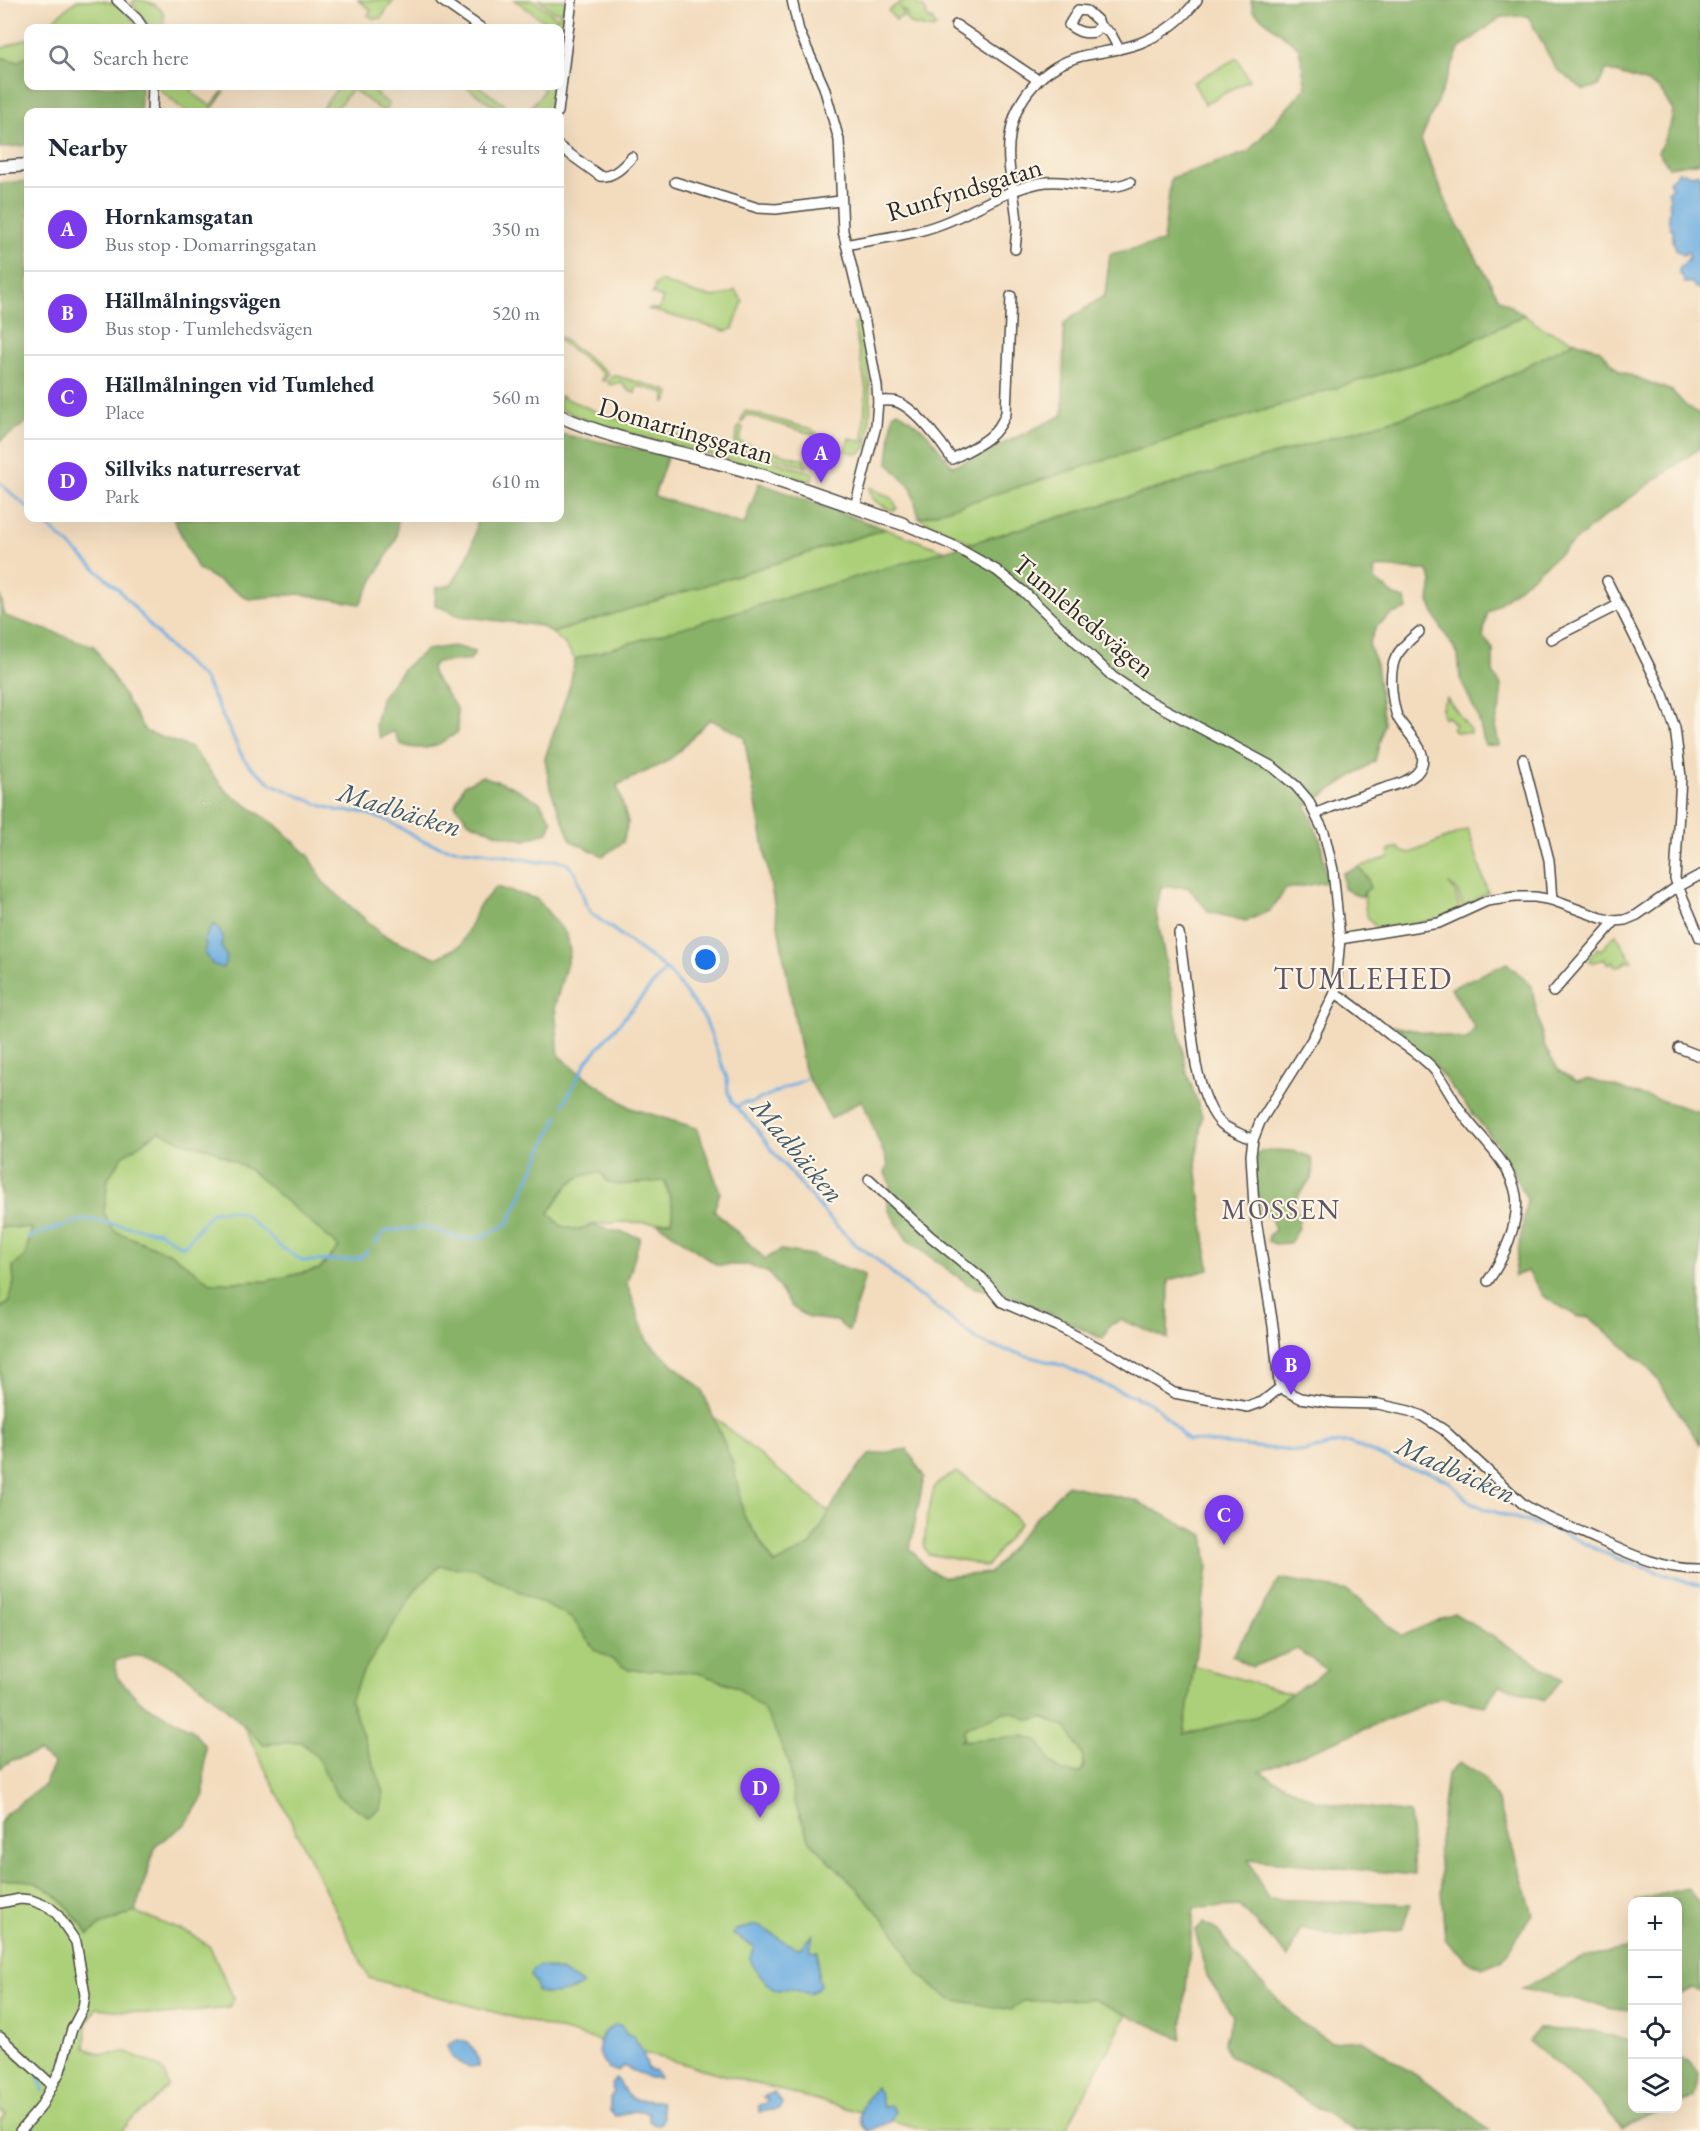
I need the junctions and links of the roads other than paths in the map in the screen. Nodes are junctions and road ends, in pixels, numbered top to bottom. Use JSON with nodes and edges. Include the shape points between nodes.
{"nodes":[{"id":1,"x":117,"y":0,"type":"edge"},
{"id":2,"x":441,"y":0,"type":"edge"},
{"id":3,"x":572,"y":0,"type":"edge"},
{"id":4,"x":792,"y":0,"type":"edge"},
{"id":5,"x":1197,"y":0,"type":"edge"},
{"id":6,"x":140,"y":24,"type":"edge"},
{"id":7,"x":475,"y":24,"type":"edge"},
{"id":8,"x":956,"y":25,"type":"dead end"},
{"id":9,"x":1100,"y":26,"type":"dead end"},
{"id":10,"x":1119,"y":50,"type":"junction"},
{"id":11,"x":564,"y":63,"type":"edge"},
{"id":12,"x":1038,"y":80,"type":"junction"},
{"id":13,"x":153,"y":90,"type":"edge"},
{"id":14,"x":561,"y":90,"type":"edge"},
{"id":15,"x":152,"y":108,"type":"edge"},
{"id":16,"x":558,"y":108,"type":"edge"},
{"id":17,"x":564,"y":150,"type":"edge"},
{"id":18,"x":632,"y":157,"type":"dead end"},
{"id":19,"x":24,"y":165,"type":"edge"},
{"id":20,"x":0,"y":167,"type":"edge"},
{"id":21,"x":675,"y":182,"type":"dead end"},
{"id":22,"x":1130,"y":182,"type":"dead end"},
{"id":23,"x":1012,"y":192,"type":"junction"},
{"id":24,"x":840,"y":201,"type":"junction"},
{"id":25,"x":846,"y":245,"type":"junction"},
{"id":26,"x":1016,"y":249,"type":"dead end"},
{"id":27,"x":1011,"y":296,"type":"dead end"},
{"id":28,"x":878,"y":401,"type":"junction"},
{"id":29,"x":564,"y":418,"type":"edge"},
{"id":30,"x":855,"y":507,"type":"junction"},
{"id":31,"x":903,"y":524,"type":"joint"},
{"id":32,"x":1607,"y":581,"type":"dead end"},
{"id":33,"x":1618,"y":605,"type":"junction"},
{"id":34,"x":1419,"y":632,"type":"dead end"},
{"id":35,"x":1551,"y":639,"type":"dead end"},
{"id":36,"x":1523,"y":759,"type":"dead end"},
{"id":37,"x":1317,"y":813,"type":"junction"},
{"id":38,"x":1700,"y":875,"type":"edge"},
{"id":39,"x":1678,"y":886,"type":"junction"},
{"id":40,"x":1552,"y":900,"type":"junction"},
{"id":41,"x":1615,"y":921,"type":"junction"},
{"id":42,"x":1179,"y":933,"type":"dead end"},
{"id":43,"x":1700,"y":938,"type":"edge"},
{"id":44,"x":1340,"y":939,"type":"junction"},
{"id":45,"x":1554,"y":992,"type":"dead end"},
{"id":46,"x":1335,"y":993,"type":"junction"},
{"id":47,"x":1679,"y":1048,"type":"dead end"},
{"id":48,"x":1700,"y":1056,"type":"edge"},
{"id":49,"x":1253,"y":1140,"type":"junction"},
{"id":50,"x":869,"y":1179,"type":"dead end"},
{"id":51,"x":1488,"y":1281,"type":"dead end"},
{"id":52,"x":1281,"y":1387,"type":"junction"},
{"id":53,"x":1700,"y":1569,"type":"edge"},
{"id":54,"x":0,"y":1903,"type":"edge"},
{"id":55,"x":0,"y":2037,"type":"edge"},
{"id":56,"x":52,"y":2085,"type":"junction"},
{"id":57,"x":20,"y":2131,"type":"edge"}],
"edges":[{"from":1,"to":6,"type":"street"},
{"from":2,"to":7,"type":"street"},
{"from":3,"to":11,"type":"street"},
{"from":4,"to":24,"type":"street","via":[[799,31],[825,87],[839,140]]},
{"from":5,"to":10,"type":"street","via":[[1163,33]]},
{"from":8,"to":12,"type":"street"},
{"from":9,"to":10,"type":"street","via":[[1111,34]]},
{"from":10,"to":12,"type":"street","via":[[1070,60]]},
{"from":12,"to":23,"type":"street","via":[[1021,102],[1012,125],[1008,146]]},
{"from":13,"to":15,"type":"street"},
{"from":14,"to":16,"type":"street"},
{"from":17,"to":18,"type":"street","via":[[606,177]]},
{"from":19,"to":20,"type":"street"},
{"from":21,"to":24,"type":"street","via":[[758,208]]},
{"from":22,"to":23,"type":"street","name":"Runfyndsgatan","via":[[1109,188],[1053,182]]},
{"from":23,"to":25,"type":"street","name":"Runfyndsgatan","via":[[923,230]]},
{"from":23,"to":26,"type":"street"},
{"from":24,"to":25,"type":"street"},
{"from":25,"to":28,"type":"street","via":[[865,322]]},
{"from":27,"to":28,"type":"street","via":[[1006,412],[1002,425],[989,438],[952,459],[930,429],[904,405]]},
{"from":28,"to":30,"type":"street","via":[[872,447]]},
{"from":29,"to":30,"type":"street","name":"Domarringsgatan"},
{"from":30,"to":31,"type":"street","name":"Domarringsgatan"},
{"from":31,"to":37,"type":"street","name":"Tumlehedsvägen","via":[[952,545],[1003,575],[1113,677],[1144,698],[1273,767],[1296,786]]},
{"from":32,"to":33,"type":"street"},
{"from":33,"to":35,"type":"street"},
{"from":33,"to":39,"type":"street","via":[[1663,694],[1675,728],[1681,777],[1675,871]]},
{"from":34,"to":37,"type":"street","via":[[1398,652],[1391,680],[1399,719],[1420,747],[1419,770],[1402,782]]},
{"from":36,"to":40,"type":"street","via":[[1549,860]]},
{"from":37,"to":44,"type":"street","name":"Tumlehedsvägen","via":[[1329,848]]},
{"from":38,"to":39,"type":"street"},
{"from":39,"to":41,"type":"street","via":[[1637,915]]},
{"from":39,"to":43,"type":"street"},
{"from":40,"to":41,"type":"street"},
{"from":40,"to":44,"type":"street","via":[[1496,898],[1439,923]]},
{"from":41,"to":45,"type":"street"},
{"from":42,"to":49,"type":"street","via":[[1200,1083],[1222,1124]]},
{"from":44,"to":46,"type":"street","name":"Tumlehedsvägen"},
{"from":46,"to":49,"type":"street","name":"Tumlehedsvägen"},
{"from":46,"to":51,"type":"street","via":[[1429,1064],[1512,1181],[1518,1210]]},
{"from":47,"to":48,"type":"street"},
{"from":49,"to":52,"type":"street","name":"Tumlehedsvägen","via":[[1254,1207]]},
{"from":50,"to":52,"type":"street","via":[[982,1278],[1002,1302],[1114,1356],[1174,1393],[1248,1407]]},
{"from":52,"to":53,"type":"street","via":[[1300,1398],[1378,1404],[1422,1416],[1444,1430],[1537,1514],[1645,1560]]},
{"from":54,"to":56,"type":"street","via":[[20,1899],[41,1903],[57,1914],[76,1942],[85,2002]]},
{"from":55,"to":56,"type":"street"},
{"from":56,"to":57,"type":"street","via":[[40,2108]]}]}
